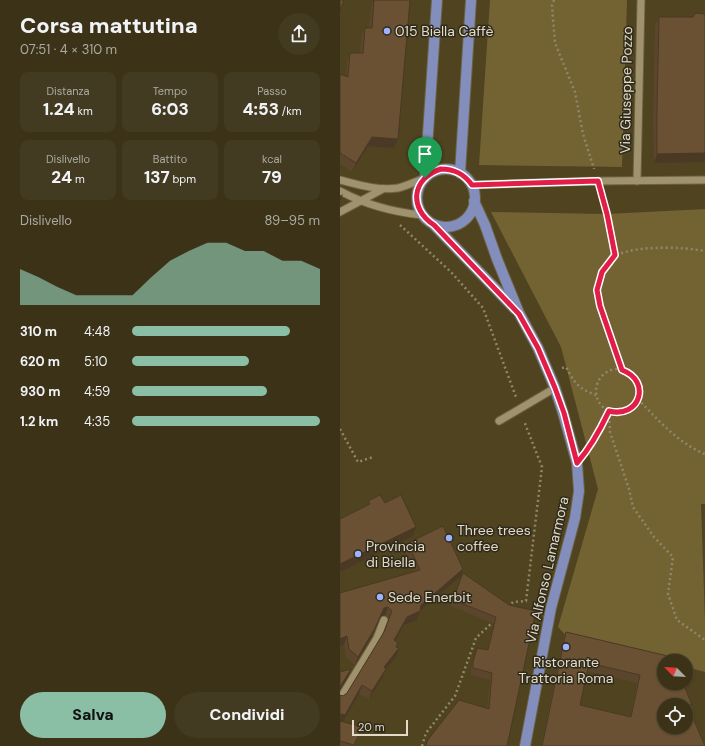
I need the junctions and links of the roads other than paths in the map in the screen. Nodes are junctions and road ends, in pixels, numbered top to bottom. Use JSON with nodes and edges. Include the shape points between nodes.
{"nodes":[{"id":1,"x":437,"y":0,"type":"edge"},
{"id":2,"x":471,"y":0,"type":"edge"},
{"id":3,"x":641,"y":0,"type":"edge"},
{"id":4,"x":460,"y":173,"type":"junction"},
{"id":5,"x":425,"y":178,"type":"junction"},
{"id":6,"x":340,"y":180,"type":"edge"},
{"id":7,"x":705,"y":180,"type":"edge"},
{"id":8,"x":638,"y":181,"type":"junction"},
{"id":9,"x":472,"y":185,"type":"junction"},
{"id":10,"x":383,"y":189,"type":"junction"},
{"id":11,"x":340,"y":192,"type":"edge"},
{"id":12,"x":360,"y":201,"type":"junction"},
{"id":13,"x":474,"y":201,"type":"junction"},
{"id":14,"x":340,"y":212,"type":"edge"},
{"id":15,"x":422,"y":215,"type":"junction"},
{"id":16,"x":434,"y":225,"type":"junction"},
{"id":17,"x":519,"y":314,"type":"junction"},
{"id":18,"x":555,"y":388,"type":"junction"},
{"id":19,"x":499,"y":421,"type":"dead end"},
{"id":20,"x":384,"y":620,"type":"edge"},
{"id":21,"x":340,"y":699,"type":"edge"},
{"id":22,"x":525,"y":746,"type":"edge"}],
"edges":[{"from":1,"to":5,"type":"main road"},
{"from":2,"to":4,"type":"main road"},
{"from":3,"to":8,"type":"street","name":"Via Giuseppe Pozzo"},
{"from":4,"to":5,"type":"main road","via":[[451,169],[441,169]]},
{"from":4,"to":9,"type":"main road"},
{"from":5,"to":10,"type":"street","via":[[398,188]]},
{"from":5,"to":15,"type":"main road","via":[[419,186],[417,196],[417,206]]},
{"from":6,"to":10,"type":"street"},
{"from":7,"to":8,"type":"street"},
{"from":8,"to":9,"type":"street"},
{"from":9,"to":13,"type":"main road","name":"Via Alfonso Lamarmora"},
{"from":10,"to":12,"type":"street"},
{"from":11,"to":12,"type":"street"},
{"from":12,"to":14,"type":"street"},
{"from":12,"to":15,"type":"street","via":[[401,213]]},
{"from":13,"to":16,"type":"main road","via":[[467,218],[460,223],[451,227]]},
{"from":13,"to":17,"type":"main road","name":"Via Alfonso Lamarmora"},
{"from":15,"to":16,"type":"main road","name":"Via Alfonso Lamarmora"},
{"from":16,"to":17,"type":"main road","name":"Via Alfonso Lamarmora"},
{"from":17,"to":18,"type":"main road","name":"Via Alfonso Lamarmora","via":[[538,348]]},
{"from":18,"to":19,"type":"street"},
{"from":18,"to":22,"type":"main road","name":"Via Alfonso Lamarmora","via":[[577,463],[579,491],[575,518],[551,608]]},
{"from":20,"to":21,"type":"street","via":[[377,638]]}]}
